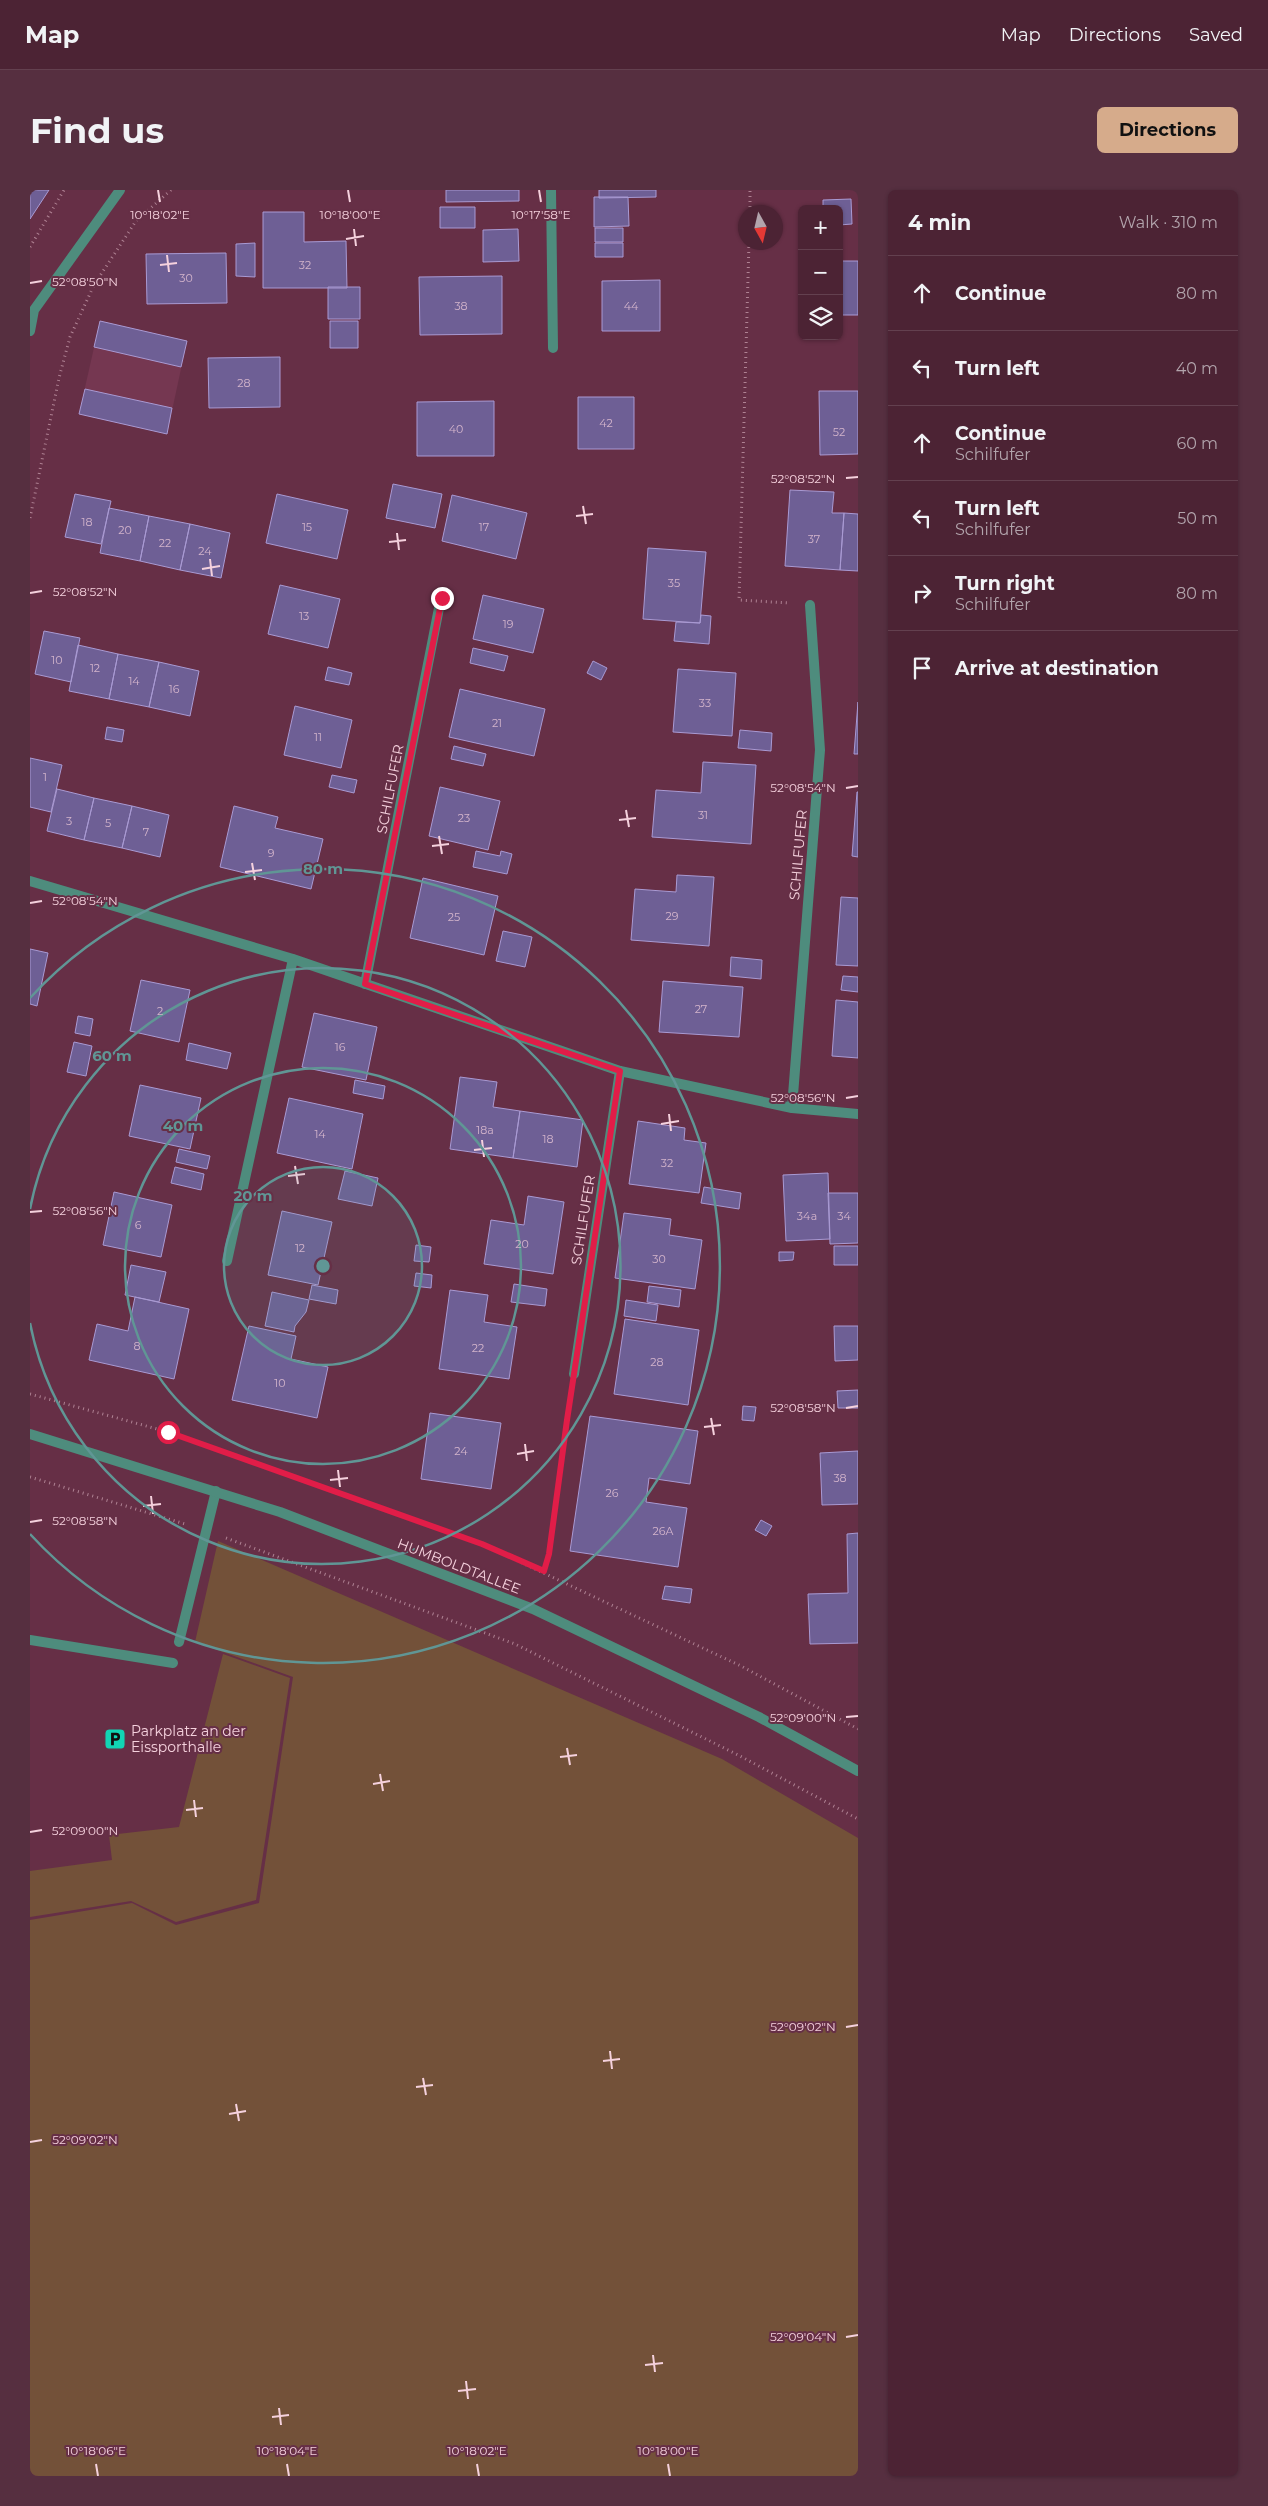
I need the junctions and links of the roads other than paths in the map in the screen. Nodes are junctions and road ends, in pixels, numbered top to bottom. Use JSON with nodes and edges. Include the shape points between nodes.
{"nodes":[{"id":1,"x":120,"y":190,"type":"edge"},
{"id":2,"x":552,"y":190,"type":"edge"},
{"id":3,"x":30,"y":331,"type":"edge"},
{"id":4,"x":553,"y":348,"type":"dead end"},
{"id":5,"x":442,"y":598,"type":"dead end"},
{"id":6,"x":810,"y":605,"type":"road end"},
{"id":7,"x":30,"y":881,"type":"edge"},
{"id":8,"x":293,"y":959,"type":"junction"},
{"id":9,"x":365,"y":984,"type":"junction"},
{"id":10,"x":620,"y":1071,"type":"junction"},
{"id":11,"x":792,"y":1108,"type":"junction"},
{"id":12,"x":858,"y":1114,"type":"edge"},
{"id":13,"x":227,"y":1261,"type":"dead end"},
{"id":14,"x":574,"y":1374,"type":"road end"},
{"id":15,"x":30,"y":1434,"type":"edge"},
{"id":16,"x":216,"y":1491,"type":"junction"},
{"id":17,"x":30,"y":1640,"type":"edge"},
{"id":18,"x":179,"y":1642,"type":"dead end"},
{"id":19,"x":173,"y":1663,"type":"dead end"},
{"id":20,"x":858,"y":1771,"type":"edge"}],
"edges":[{"from":1,"to":3,"type":"street","via":[[34,310]]},
{"from":2,"to":4,"type":"street"},
{"from":5,"to":9,"type":"street","name":"SCHILFUFER"},
{"from":6,"to":11,"type":"street","name":"SCHILFUFER","via":[[820,750]]},
{"from":7,"to":8,"type":"street"},
{"from":8,"to":9,"type":"street"},
{"from":8,"to":13,"type":"street"},
{"from":9,"to":10,"type":"street"},
{"from":10,"to":11,"type":"street"},
{"from":10,"to":14,"type":"street","name":"SCHILFUFER"},
{"from":11,"to":12,"type":"street"},
{"from":15,"to":16,"type":"street","name":"HUMBOLDTALLEE"},
{"from":16,"to":18,"type":"street"},
{"from":16,"to":20,"type":"street","name":"HUMBOLDTALLEE","via":[[280,1512],[533,1609],[759,1717]]},
{"from":17,"to":19,"type":"street"}]}
